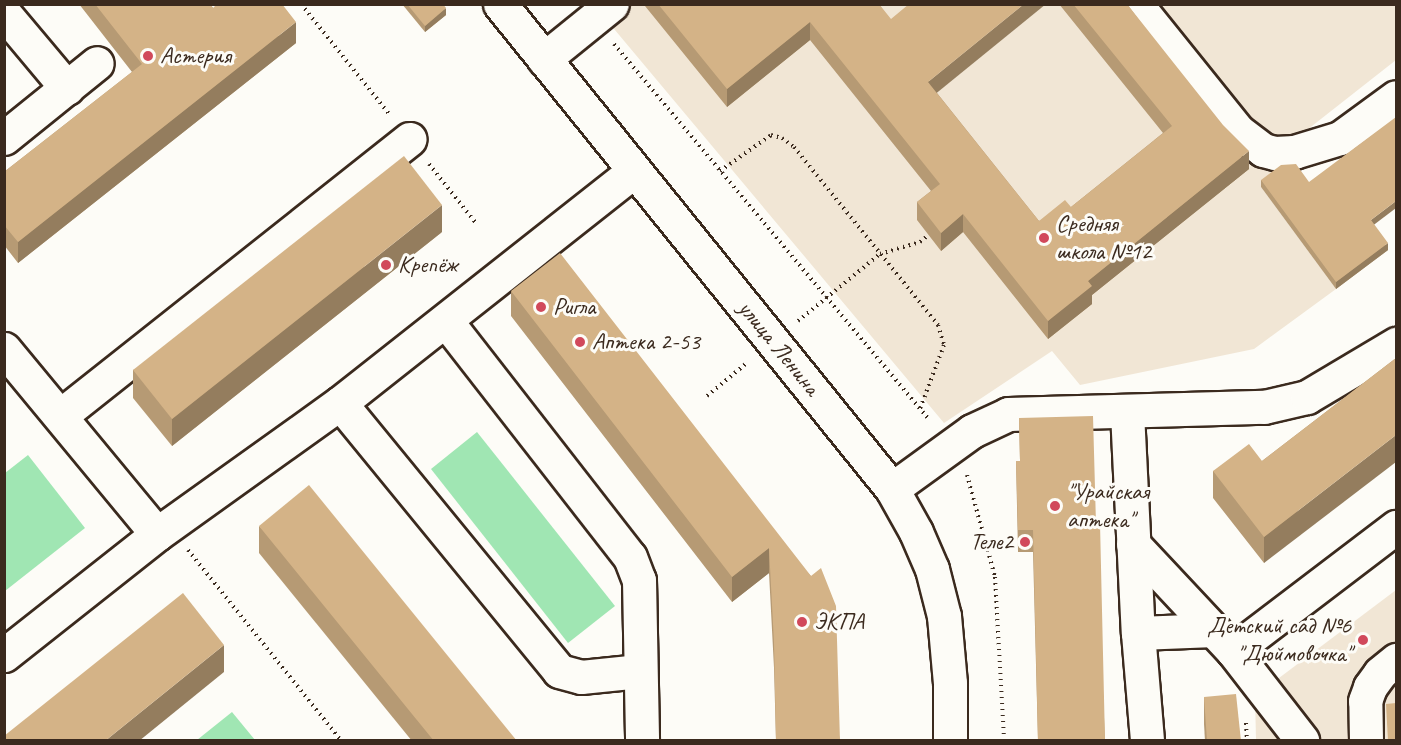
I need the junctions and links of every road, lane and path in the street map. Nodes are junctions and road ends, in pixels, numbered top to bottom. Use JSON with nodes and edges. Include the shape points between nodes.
{"nodes":[{"id":1,"x":500,"y":4,"type":"edge"},
{"id":2,"x":1136,"y":4,"type":"edge"},
{"id":3,"x":4,"y":12,"type":"edge"},
{"id":4,"x":603,"y":12,"type":"edge"},
{"id":5,"x":544,"y":59,"type":"junction"},
{"id":6,"x":97,"y":63,"type":"dead end"},
{"id":7,"x":67,"y":88,"type":"junction"},
{"id":8,"x":1396,"y":97,"type":"edge"},
{"id":9,"x":4,"y":138,"type":"edge"},
{"id":10,"x":409,"y":139,"type":"dead end"},
{"id":11,"x":634,"y":171,"type":"junction"},
{"id":12,"x":720,"y":171,"type":"junction"},
{"id":13,"x":939,"y":227,"type":"edge"},
{"id":14,"x":880,"y":254,"type":"junction"},
{"id":15,"x":827,"y":298,"type":"junction"},
{"id":16,"x":446,"y":321,"type":"junction"},
{"id":17,"x":774,"y":341,"type":"junction"},
{"id":18,"x":1396,"y":344,"type":"edge"},
{"id":19,"x":4,"y":349,"type":"edge"},
{"id":20,"x":707,"y":396,"type":"dead end"},
{"id":21,"x":340,"y":404,"type":"junction"},
{"id":22,"x":920,"y":409,"type":"junction"},
{"id":23,"x":1127,"y":412,"type":"junction"},
{"id":24,"x":60,"y":416,"type":"junction"},
{"id":25,"x":932,"y":423,"type":"dead end"},
{"id":26,"x":965,"y":467,"type":"dead end"},
{"id":27,"x":892,"y":489,"type":"junction"},
{"id":28,"x":1396,"y":527,"type":"edge"},
{"id":29,"x":163,"y":530,"type":"junction"},
{"id":30,"x":1133,"y":544,"type":"junction"},
{"id":31,"x":1138,"y":633,"type":"junction"},
{"id":32,"x":1223,"y":640,"type":"junction"},
{"id":33,"x":4,"y":655,"type":"edge"},
{"id":34,"x":1396,"y":660,"type":"edge"},
{"id":35,"x":640,"y":671,"type":"junction"},
{"id":36,"x":341,"y":741,"type":"edge"},
{"id":37,"x":642,"y":741,"type":"edge"},
{"id":38,"x":950,"y":741,"type":"edge"},
{"id":39,"x":1004,"y":741,"type":"edge"},
{"id":40,"x":1147,"y":741,"type":"edge"},
{"id":41,"x":1302,"y":741,"type":"edge"},
{"id":42,"x":1366,"y":741,"type":"edge"}],
"edges":[{"from":1,"to":5,"type":"main road","name":"улица Ленина"},
{"from":2,"to":8,"type":"main road","via":[[1238,132],[1263,150],[1294,152],[1340,138]]},
{"from":3,"to":7,"type":"main road"},
{"from":4,"to":5,"type":"main road"},
{"from":4,"to":12,"type":"path"},
{"from":5,"to":11,"type":"main road","name":"улица Ленина"},
{"from":6,"to":7,"type":"main road"},
{"from":7,"to":9,"type":"main road"},
{"from":10,"to":24,"type":"main road"},
{"from":11,"to":16,"type":"main road"},
{"from":11,"to":17,"type":"main road","name":"улица Ленина"},
{"from":12,"to":14,"type":"path","via":[[760,140],[771,135],[782,138],[794,147]]},
{"from":12,"to":15,"type":"path"},
{"from":13,"to":14,"type":"path","via":[[920,242]]},
{"from":14,"to":15,"type":"path"},
{"from":14,"to":22,"type":"path","via":[[942,334],[944,345]]},
{"from":15,"to":17,"type":"path"},
{"from":15,"to":22,"type":"path"},
{"from":16,"to":21,"type":"main road"},
{"from":16,"to":35,"type":"main road","via":[[630,557],[639,580]]},
{"from":17,"to":20,"type":"path"},
{"from":17,"to":27,"type":"main road","name":"улица Ленина"},
{"from":18,"to":23,"type":"main road","via":[[1307,397],[1264,407]]},
{"from":19,"to":24,"type":"main road"},
{"from":21,"to":29,"type":"main road"},
{"from":21,"to":35,"type":"main road","via":[[559,671],[581,677]]},
{"from":22,"to":25,"type":"path"},
{"from":23,"to":27,"type":"main road","via":[[1008,414],[972,431]]},
{"from":23,"to":30,"type":"main road"},
{"from":24,"to":29,"type":"main road"},
{"from":26,"to":39,"type":"path","via":[[995,577]]},
{"from":27,"to":38,"type":"main road","name":"улица Ленина","via":[[928,560],[944,616]]},
{"from":28,"to":32,"type":"main road"},
{"from":29,"to":33,"type":"main road"},
{"from":29,"to":36,"type":"path"},
{"from":30,"to":31,"type":"main road"},
{"from":30,"to":32,"type":"main road"},
{"from":31,"to":32,"type":"main road"},
{"from":31,"to":40,"type":"main road"},
{"from":32,"to":41,"type":"main road"},
{"from":34,"to":42,"type":"main road","via":[[1370,687],[1365,701]]},
{"from":35,"to":37,"type":"main road"}]}
